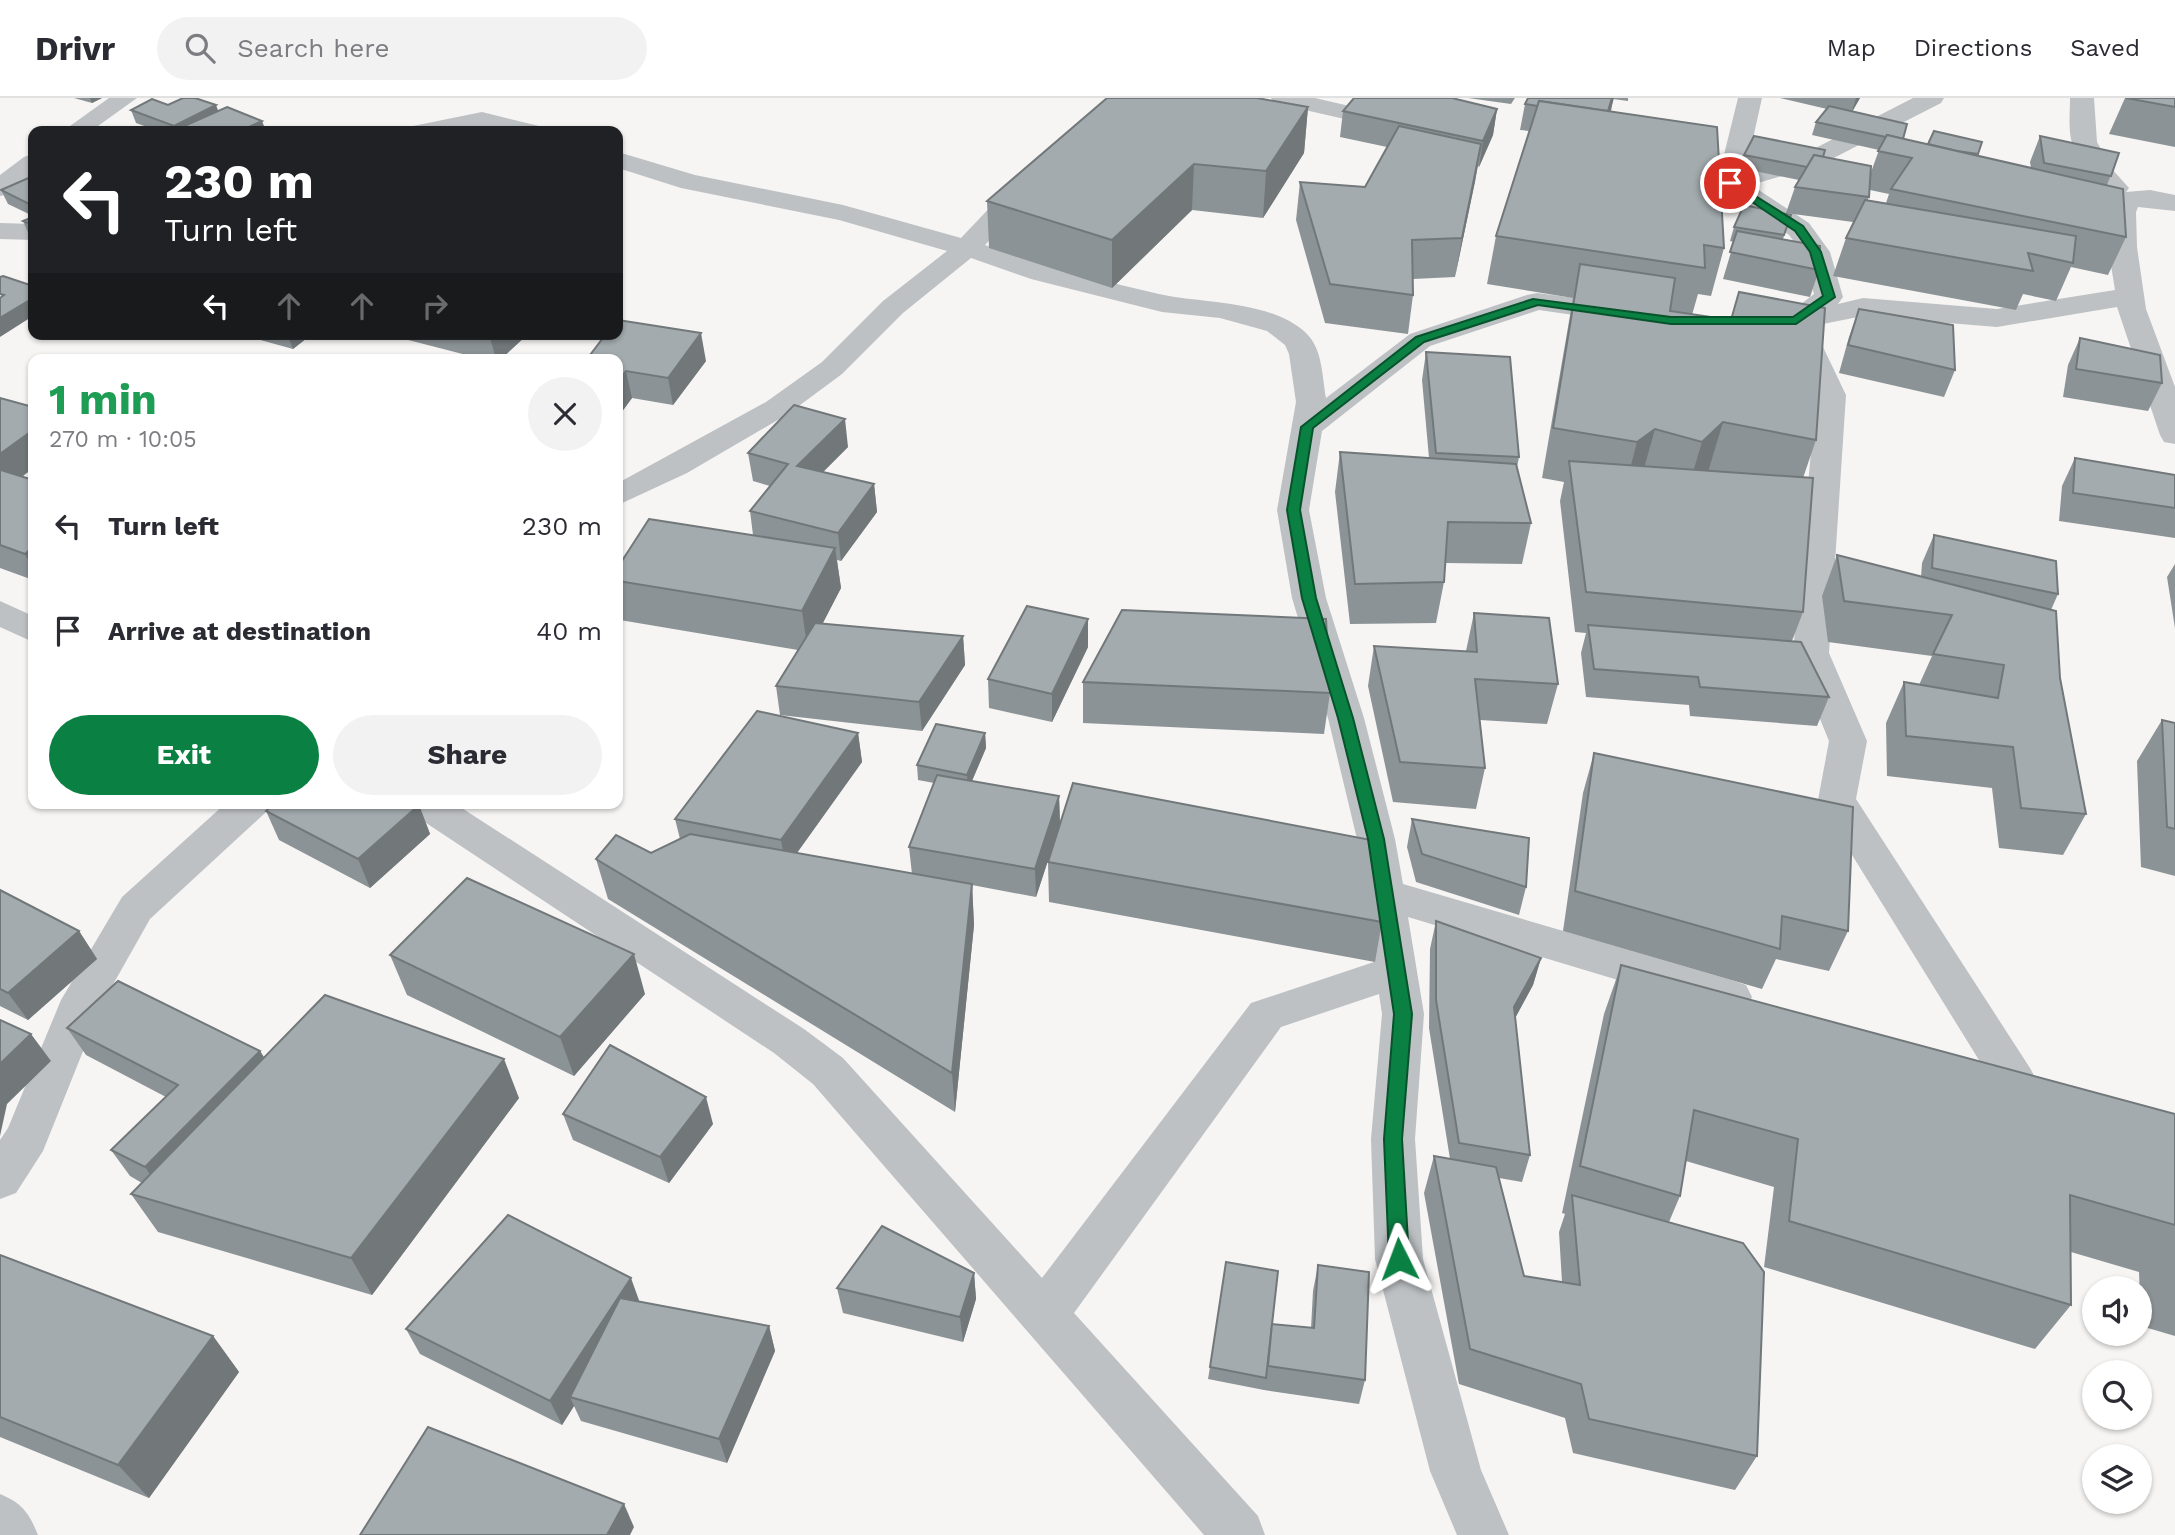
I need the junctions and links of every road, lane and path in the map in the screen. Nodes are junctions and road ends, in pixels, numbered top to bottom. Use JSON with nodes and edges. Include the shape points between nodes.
{"nodes":[{"id":1,"x":125,"y":98,"type":"edge"},
{"id":2,"x":1283,"y":98,"type":"edge"},
{"id":3,"x":1750,"y":98,"type":"edge"},
{"id":4,"x":1932,"y":98,"type":"edge"},
{"id":5,"x":2082,"y":98,"type":"edge"},
{"id":6,"x":1349,"y":113,"type":"edge"},
{"id":7,"x":83,"y":126,"type":"edge"},
{"id":8,"x":447,"y":126,"type":"edge"},
{"id":9,"x":510,"y":126,"type":"edge"},
{"id":10,"x":623,"y":162,"type":"edge"},
{"id":11,"x":28,"y":166,"type":"edge"},
{"id":12,"x":1041,"y":168,"type":"edge"},
{"id":13,"x":1730,"y":183,"type":"junction"},
{"id":14,"x":0,"y":188,"type":"edge"},
{"id":15,"x":2127,"y":200,"type":"junction"},
{"id":16,"x":2175,"y":203,"type":"edge"},
{"id":17,"x":0,"y":231,"type":"edge"},
{"id":18,"x":28,"y":232,"type":"edge"},
{"id":19,"x":967,"y":248,"type":"junction"},
{"id":20,"x":2130,"y":296,"type":"junction"},
{"id":21,"x":1644,"y":317,"type":"edge"},
{"id":22,"x":1782,"y":321,"type":"junction"},
{"id":23,"x":1307,"y":427,"type":"junction"},
{"id":24,"x":2175,"y":435,"type":"edge"},
{"id":25,"x":623,"y":492,"type":"edge"},
{"id":26,"x":244,"y":809,"type":"edge"},
{"id":27,"x":434,"y":809,"type":"edge"},
{"id":28,"x":1384,"y":894,"type":"junction"},
{"id":29,"x":1397,"y":971,"type":"junction"},
{"id":30,"x":1767,"y":1009,"type":"edge"},
{"id":31,"x":1961,"y":1067,"type":"edge"},
{"id":32,"x":0,"y":1179,"type":"edge"},
{"id":33,"x":1043,"y":1316,"type":"junction"},
{"id":34,"x":0,"y":1520,"type":"edge"},
{"id":35,"x":12,"y":1535,"type":"edge"},
{"id":36,"x":1239,"y":1535,"type":"edge"},
{"id":37,"x":1483,"y":1535,"type":"edge"}],
"edges":[{"from":1,"to":7,"type":"street"},
{"from":2,"to":6,"type":"street"},
{"from":3,"to":13,"type":"street"},
{"from":4,"to":13,"type":"street","via":[[1811,160]]},
{"from":5,"to":15,"type":"street","via":[[2084,142],[2101,173]]},
{"from":8,"to":9,"type":"street","via":[[482,119]]},
{"from":10,"to":19,"type":"street","via":[[690,182],[843,213]]},
{"from":11,"to":14,"type":"street"},
{"from":12,"to":19,"type":"street"},
{"from":13,"to":22,"type":"street","via":[[1799,229],[1815,252],[1829,297]]},
{"from":15,"to":16,"type":"street"},
{"from":15,"to":20,"type":"street","via":[[2123,247]]},
{"from":17,"to":18,"type":"street"},
{"from":19,"to":23,"type":"street","via":[[1081,283],[1277,325],[1297,340],[1304,354],[1311,401]]},
{"from":19,"to":25,"type":"street","via":[[893,307],[832,368],[777,408]]},
{"from":20,"to":22,"type":"street","via":[[1997,318],[1863,306]]},
{"from":20,"to":24,"type":"street"},
{"from":21,"to":23,"type":"street","via":[[1537,301],[1420,340]]},
{"from":22,"to":31,"type":"street","via":[[1831,395],[1811,653],[1847,741],[1838,800],[2032,1089]]},
{"from":23,"to":28,"type":"street","via":[[1293,510],[1309,598],[1346,718],[1376,839]]},
{"from":26,"to":32,"type":"street","via":[[136,908],[82,1000],[27,1137]]},
{"from":27,"to":33,"type":"street","via":[[828,1071]]},
{"from":28,"to":29,"type":"street"},
{"from":28,"to":30,"type":"street"},
{"from":29,"to":33,"type":"street","via":[[1266,1015]]},
{"from":29,"to":37,"type":"street","via":[[1403,1014],[1393,1139],[1399,1259],[1456,1471]]},
{"from":33,"to":36,"type":"street"},
{"from":34,"to":35,"type":"street"}]}
